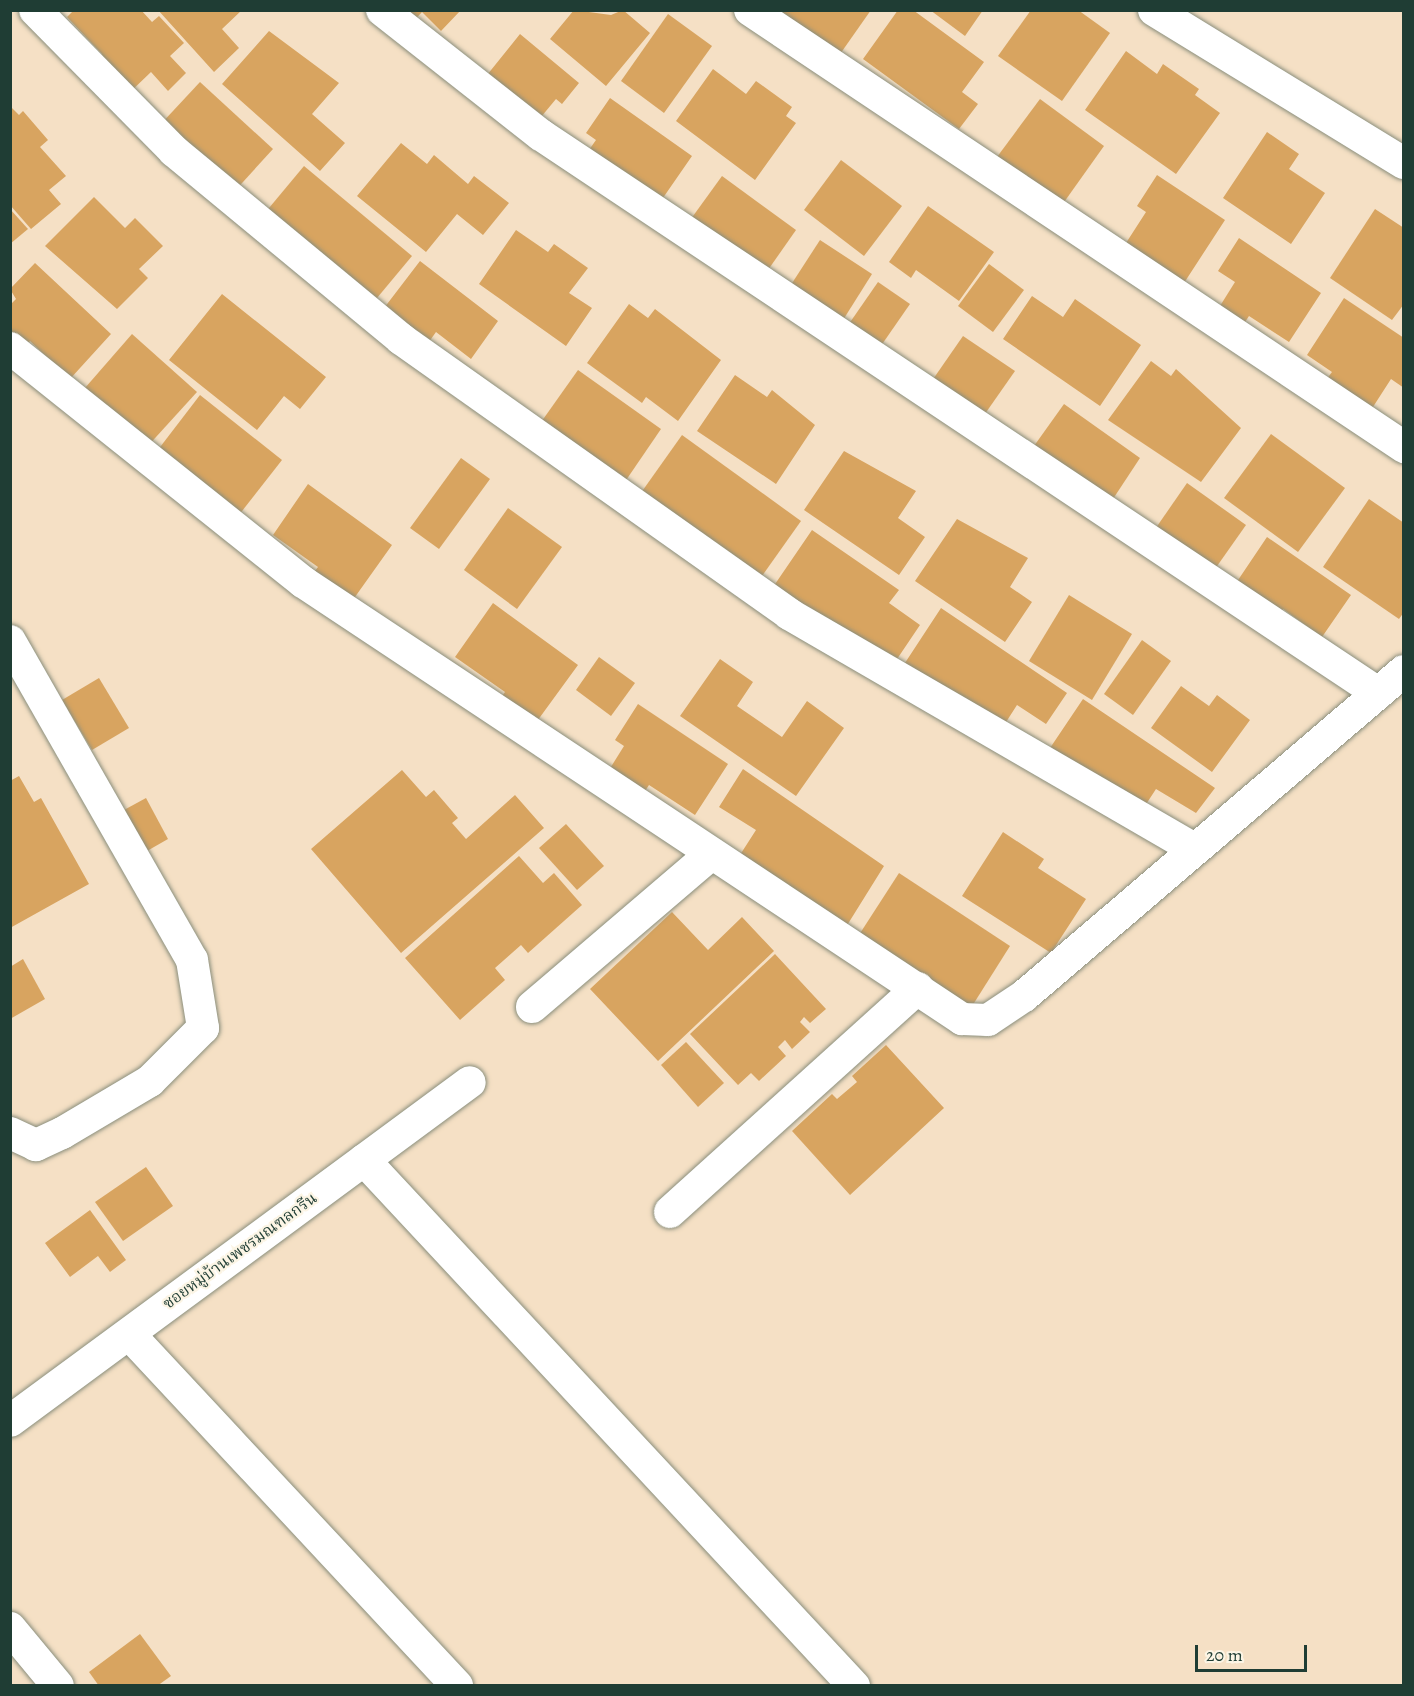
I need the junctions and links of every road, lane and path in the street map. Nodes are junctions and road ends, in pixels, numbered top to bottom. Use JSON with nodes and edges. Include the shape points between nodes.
{"nodes":[{"id":1,"x":36,"y":10,"type":"edge"},
{"id":2,"x":382,"y":10,"type":"edge"},
{"id":3,"x":750,"y":10,"type":"edge"},
{"id":4,"x":1154,"y":10,"type":"edge"},
{"id":5,"x":1404,"y":163,"type":"edge"},
{"id":6,"x":10,"y":348,"type":"edge"},
{"id":7,"x":1404,"y":447,"type":"edge"},
{"id":8,"x":10,"y":641,"type":"edge"},
{"id":9,"x":1404,"y":671,"type":"edge"},
{"id":10,"x":1378,"y":693,"type":"junction"},
{"id":11,"x":1195,"y":849,"type":"junction"},
{"id":12,"x":710,"y":855,"type":"junction"},
{"id":13,"x":918,"y":988,"type":"junction"},
{"id":14,"x":532,"y":1007,"type":"dead end"},
{"id":15,"x":470,"y":1082,"type":"dead end"},
{"id":16,"x":10,"y":1133,"type":"edge"},
{"id":17,"x":364,"y":1160,"type":"junction"},
{"id":18,"x":670,"y":1212,"type":"dead end"},
{"id":19,"x":129,"y":1334,"type":"junction"},
{"id":20,"x":10,"y":1421,"type":"edge"},
{"id":21,"x":10,"y":1628,"type":"edge"},
{"id":22,"x":58,"y":1686,"type":"edge"},
{"id":23,"x":457,"y":1686,"type":"edge"},
{"id":24,"x":854,"y":1686,"type":"edge"}],
"edges":[{"from":1,"to":11,"type":"street","via":[[174,151],[401,339],[789,614]]},
{"from":2,"to":10,"type":"street","via":[[541,135]]},
{"from":3,"to":7,"type":"street"},
{"from":4,"to":5,"type":"street"},
{"from":6,"to":12,"type":"street","via":[[303,582]]},
{"from":8,"to":16,"type":"street","via":[[192,960],[203,1028],[150,1081],[62,1134],[36,1145]]},
{"from":9,"to":10,"type":"street"},
{"from":10,"to":11,"type":"street"},
{"from":11,"to":13,"type":"street","via":[[1024,996],[988,1020],[962,1019]]},
{"from":12,"to":13,"type":"street"},
{"from":12,"to":14,"type":"street"},
{"from":13,"to":18,"type":"street"},
{"from":15,"to":17,"type":"street","name":"ซอยหมู่บ้านเพชรมณฑลกรีน"},
{"from":17,"to":19,"type":"street","name":"ซอยหมู่บ้านเพชรมณฑลกรีน"},
{"from":17,"to":24,"type":"street"},
{"from":19,"to":20,"type":"street","name":"ซอยหมู่บ้านเพชรมณฑลกรีน"},
{"from":19,"to":23,"type":"street"},
{"from":21,"to":22,"type":"street"}]}
